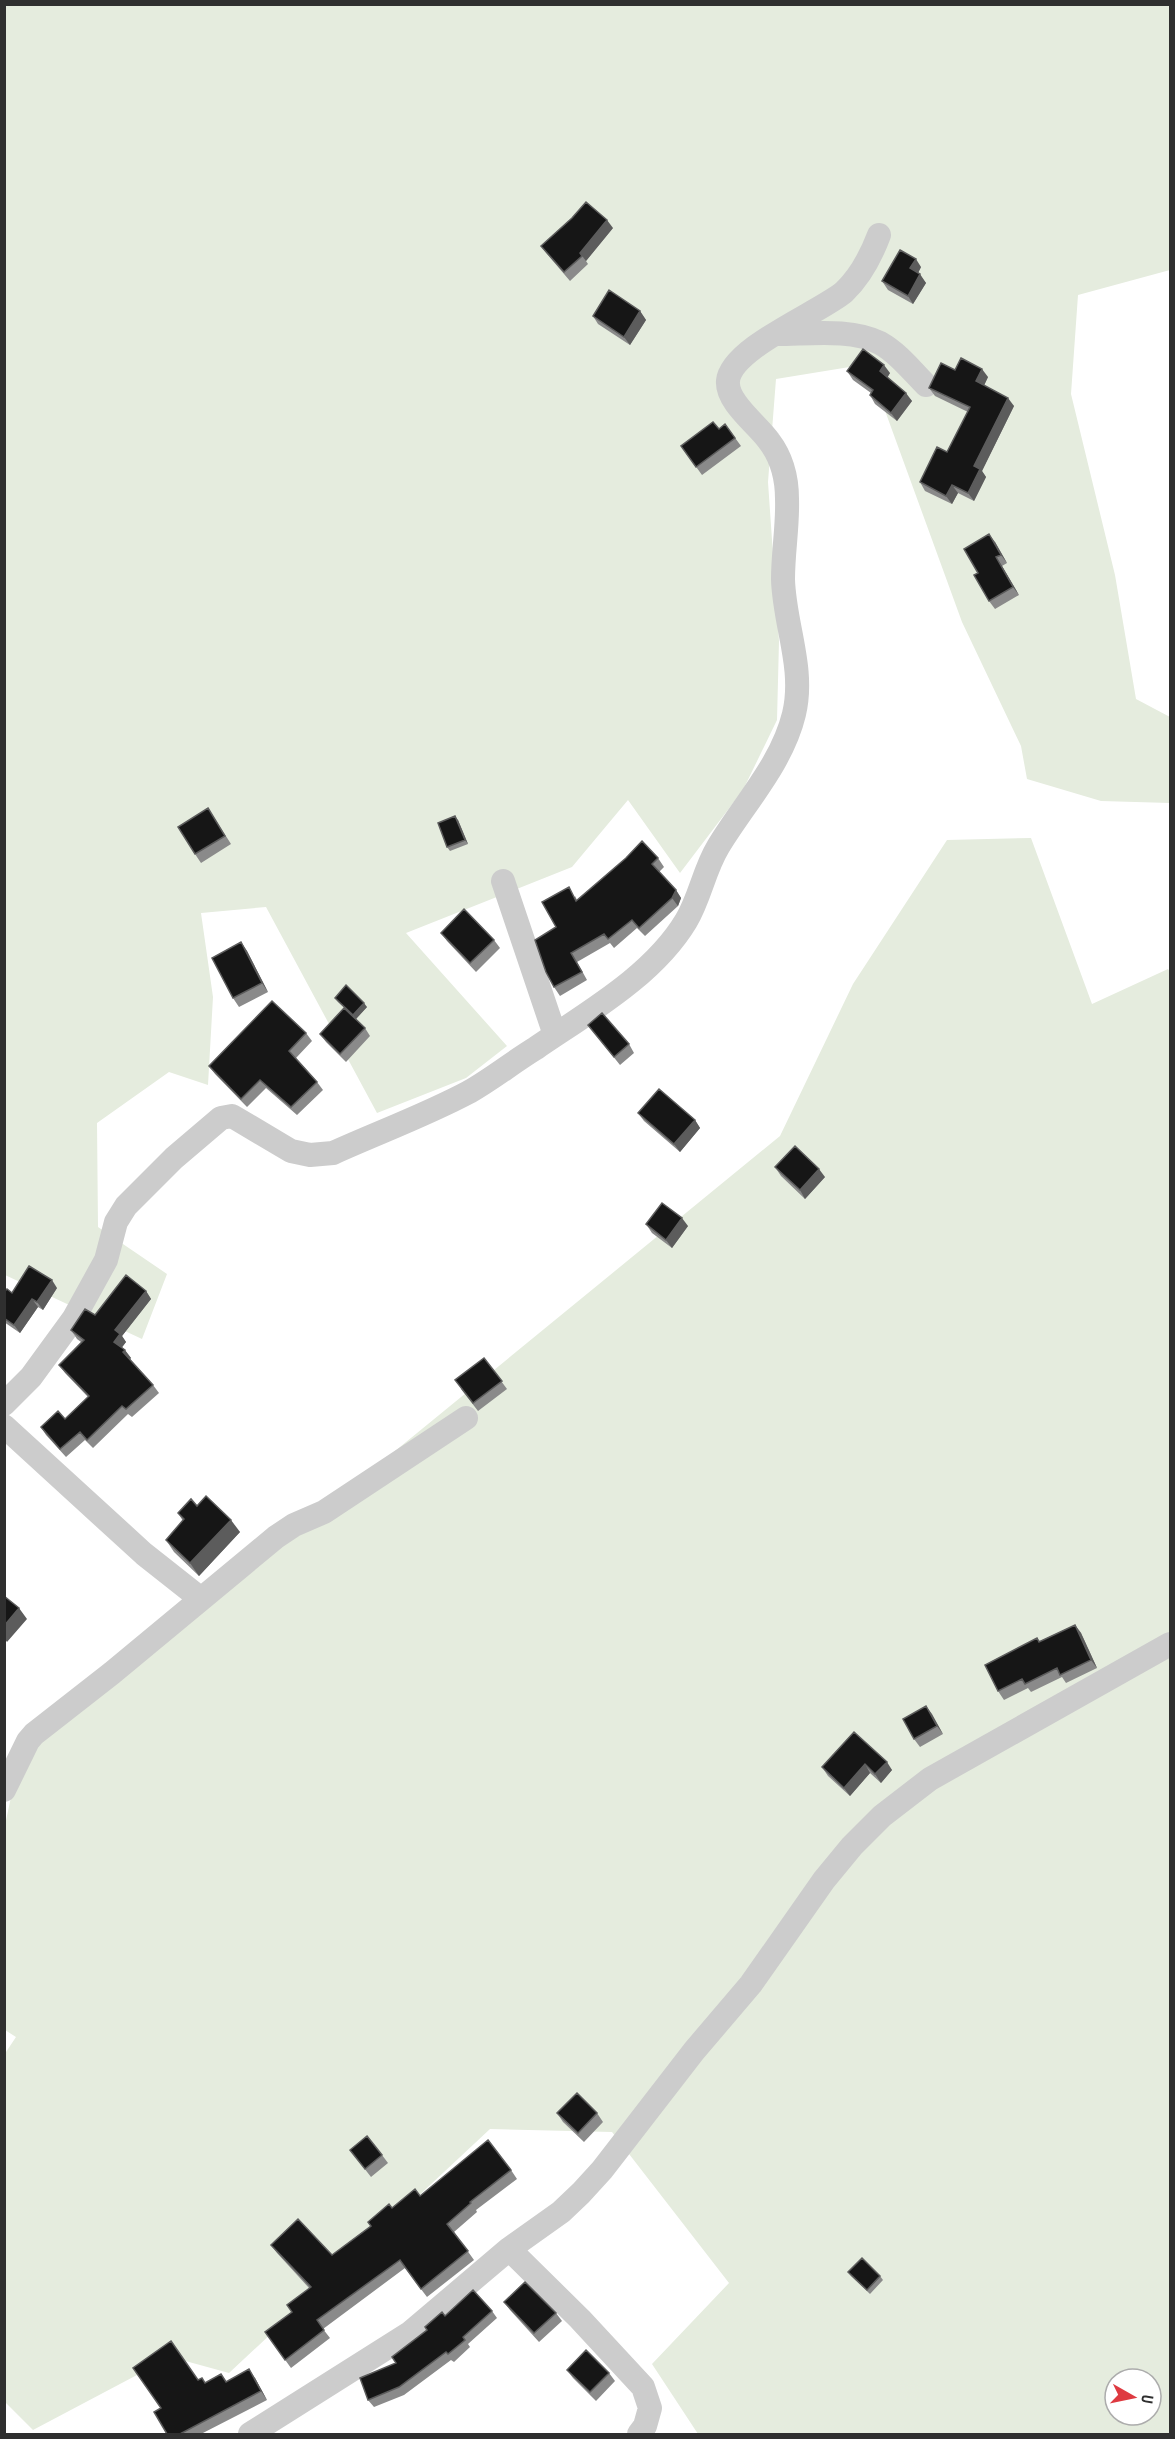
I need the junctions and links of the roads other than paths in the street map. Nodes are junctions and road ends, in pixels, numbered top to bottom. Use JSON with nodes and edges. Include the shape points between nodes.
{"nodes":[{"id":1,"x":879,"y":235,"type":"dead end"},
{"id":2,"x":774,"y":334,"type":"junction"},
{"id":3,"x":926,"y":385,"type":"dead end"},
{"id":4,"x":503,"y":881,"type":"dead end"},
{"id":5,"x":555,"y":1035,"type":"junction"},
{"id":6,"x":4,"y":1404,"type":"edge"},
{"id":7,"x":466,"y":1418,"type":"dead end"},
{"id":8,"x":4,"y":1426,"type":"edge"},
{"id":9,"x":201,"y":1599,"type":"junction"},
{"id":10,"x":1170,"y":1644,"type":"edge"},
{"id":11,"x":4,"y":1790,"type":"edge"},
{"id":12,"x":509,"y":2249,"type":"junction"},
{"id":13,"x":250,"y":2434,"type":"edge"},
{"id":14,"x":639,"y":2434,"type":"edge"}],
"edges":[{"from":1,"to":2,"type":"street","via":[[870,258],[845,291],[823,308]]},
{"from":2,"to":3,"type":"street","via":[[850,335],[868,339],[894,353]]},
{"from":2,"to":5,"type":"street","via":[[734,368],[728,380],[730,393],[770,442],[787,479],[783,579],[797,672],[794,716],[756,793],[717,849],[686,922],[652,961],[608,1000]]},
{"from":4,"to":5,"type":"street"},
{"from":5,"to":6,"type":"street","via":[[469,1092],[333,1153],[310,1155],[291,1151],[232,1116],[221,1118],[126,1206],[116,1222],[102,1267],[74,1318],[31,1377]]},
{"from":7,"to":9,"type":"street","via":[[324,1512],[276,1537]]},
{"from":8,"to":9,"type":"street","via":[[144,1554]]},
{"from":9,"to":11,"type":"street","via":[[34,1734]]},
{"from":10,"to":12,"type":"street","via":[[930,1779],[882,1816],[824,1880],[751,1983],[602,2170],[561,2212]]},
{"from":12,"to":13,"type":"street","via":[[410,2333]]},
{"from":12,"to":14,"type":"street","via":[[643,2387],[650,2408]]}]}
